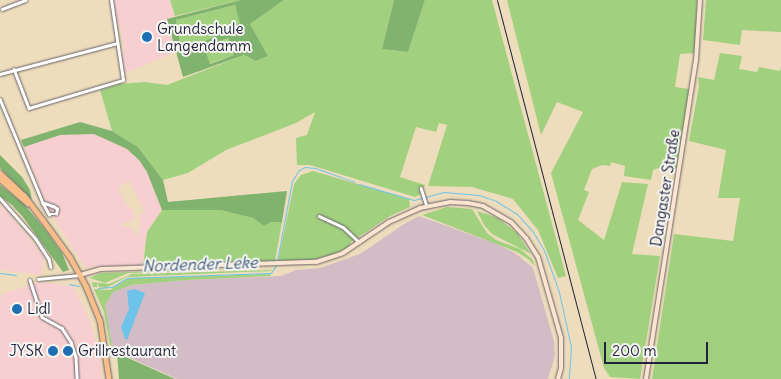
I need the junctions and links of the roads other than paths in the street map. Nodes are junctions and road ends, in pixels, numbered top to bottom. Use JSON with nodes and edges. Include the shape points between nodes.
{"nodes":[{"id":1,"x":25,"y":0,"type":"edge"},
{"id":2,"x":111,"y":0,"type":"edge"},
{"id":3,"x":700,"y":0,"type":"edge"},
{"id":4,"x":2,"y":9,"type":"dead end"},
{"id":5,"x":116,"y":43,"type":"junction"},
{"id":6,"x":14,"y":69,"type":"junction"},
{"id":7,"x":0,"y":74,"type":"edge"},
{"id":8,"x":0,"y":99,"type":"edge"},
{"id":9,"x":0,"y":172,"type":"edge"},
{"id":10,"x":0,"y":180,"type":"edge"},
{"id":11,"x":421,"y":188,"type":"dead end"},
{"id":12,"x":0,"y":198,"type":"edge"},
{"id":13,"x":43,"y":203,"type":"junction"},
{"id":14,"x":427,"y":206,"type":"junction"},
{"id":15,"x":33,"y":207,"type":"junction"},
{"id":16,"x":319,"y":216,"type":"dead end"},
{"id":17,"x":360,"y":243,"type":"junction"},
{"id":18,"x":51,"y":267,"type":"dead end"},
{"id":19,"x":80,"y":275,"type":"junction"},
{"id":20,"x":38,"y":279,"type":"dead end"},
{"id":21,"x":30,"y":280,"type":"dead end"},
{"id":22,"x":78,"y":379,"type":"edge"},
{"id":23,"x":109,"y":379,"type":"edge"},
{"id":24,"x":558,"y":379,"type":"edge"},
{"id":25,"x":646,"y":379,"type":"edge"}],
"edges":[{"from":1,"to":4,"type":"street"},
{"from":2,"to":5,"type":"street"},
{"from":3,"to":25,"type":"street","name":"Dangaster Straße","via":[[692,88]]},
{"from":5,"to":6,"type":"street"},
{"from":5,"to":6,"type":"street","via":[[123,80],[29,108]]},
{"from":6,"to":7,"type":"street"},
{"from":8,"to":13,"type":"street"},
{"from":9,"to":15,"type":"main road"},
{"from":10,"to":15,"type":"main road"},
{"from":11,"to":14,"type":"street"},
{"from":12,"to":18,"type":"street","via":[[36,239]]},
{"from":13,"to":13,"type":"street","via":[[57,209],[56,214],[49,214]]},
{"from":14,"to":17,"type":"street","via":[[398,217]]},
{"from":14,"to":24,"type":"street","via":[[450,202],[483,206],[511,222],[526,238],[538,257],[559,327],[562,346]]},
{"from":15,"to":19,"type":"main road"},
{"from":16,"to":17,"type":"street","via":[[343,227]]},
{"from":17,"to":19,"type":"street","via":[[324,260],[281,265],[101,269]]},
{"from":19,"to":20,"type":"street"},
{"from":19,"to":23,"type":"main road","via":[[98,313]]},
{"from":21,"to":22,"type":"street","via":[[40,314],[46,321],[62,328],[70,342],[76,356]]}]}
